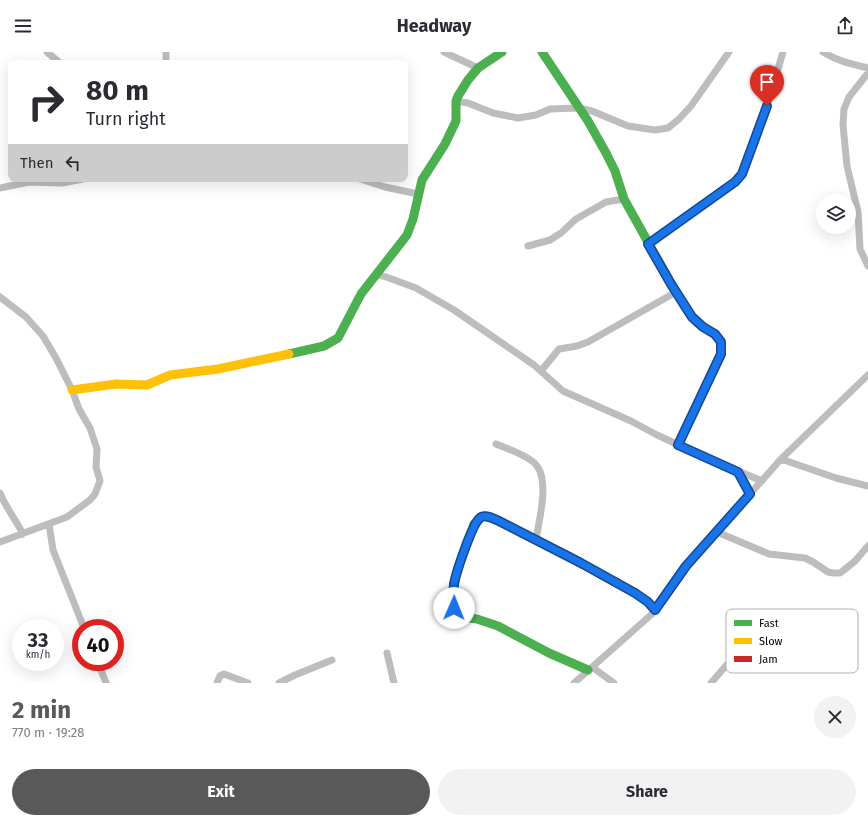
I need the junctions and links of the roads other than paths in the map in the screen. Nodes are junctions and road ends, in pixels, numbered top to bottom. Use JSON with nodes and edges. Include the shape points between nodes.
{"nodes":[{"id":1,"x":48,"y":52,"type":"edge"},
{"id":2,"x":444,"y":52,"type":"edge"},
{"id":3,"x":502,"y":52,"type":"edge"},
{"id":4,"x":542,"y":52,"type":"edge"},
{"id":5,"x":729,"y":52,"type":"edge"},
{"id":6,"x":783,"y":52,"type":"edge"},
{"id":7,"x":823,"y":52,"type":"edge"},
{"id":8,"x":57,"y":60,"type":"edge"},
{"id":9,"x":478,"y":68,"type":"junction"},
{"id":10,"x":868,"y":68,"type":"edge"},
{"id":11,"x":868,"y":73,"type":"edge"},
{"id":12,"x":456,"y":101,"type":"junction"},
{"id":13,"x":579,"y":108,"type":"junction"},
{"id":14,"x":28,"y":182,"type":"edge"},
{"id":15,"x":28,"y":182,"type":"edge"},
{"id":16,"x":67,"y":182,"type":"edge"},
{"id":17,"x":369,"y":182,"type":"edge"},
{"id":18,"x":0,"y":188,"type":"edge"},
{"id":19,"x":418,"y":194,"type":"junction"},
{"id":20,"x":624,"y":199,"type":"junction"},
{"id":21,"x":648,"y":244,"type":"junction"},
{"id":22,"x":528,"y":246,"type":"dead end"},
{"id":23,"x":868,"y":266,"type":"edge"},
{"id":24,"x":376,"y":274,"type":"junction"},
{"id":25,"x":676,"y":292,"type":"junction"},
{"id":26,"x":0,"y":297,"type":"edge"},
{"id":27,"x":541,"y":371,"type":"junction"},
{"id":28,"x":868,"y":375,"type":"edge"},
{"id":29,"x":72,"y":390,"type":"junction"},
{"id":30,"x":496,"y":444,"type":"dead end"},
{"id":31,"x":678,"y":445,"type":"junction"},
{"id":32,"x":781,"y":459,"type":"junction"},
{"id":33,"x":738,"y":472,"type":"junction"},
{"id":34,"x":762,"y":481,"type":"junction"},
{"id":35,"x":868,"y":486,"type":"edge"},
{"id":36,"x":0,"y":493,"type":"edge"},
{"id":37,"x":750,"y":494,"type":"junction"},
{"id":38,"x":49,"y":524,"type":"junction"},
{"id":39,"x":717,"y":532,"type":"junction"},
{"id":40,"x":23,"y":534,"type":"junction"},
{"id":41,"x":536,"y":540,"type":"junction"},
{"id":42,"x":0,"y":542,"type":"edge"},
{"id":43,"x":868,"y":546,"type":"edge"},
{"id":44,"x":655,"y":610,"type":"junction"},
{"id":45,"x":80,"y":619,"type":"edge"},
{"id":46,"x":387,"y":653,"type":"dead end"},
{"id":47,"x":332,"y":660,"type":"dead end"},
{"id":48,"x":726,"y":666,"type":"edge"},
{"id":49,"x":590,"y":669,"type":"junction"},
{"id":50,"x":101,"y":671,"type":"edge"},
{"id":51,"x":106,"y":683,"type":"edge"},
{"id":52,"x":217,"y":683,"type":"edge"},
{"id":53,"x":248,"y":683,"type":"edge"},
{"id":54,"x":279,"y":683,"type":"edge"},
{"id":55,"x":394,"y":683,"type":"edge"},
{"id":56,"x":574,"y":683,"type":"edge"},
{"id":57,"x":614,"y":683,"type":"edge"},
{"id":58,"x":711,"y":683,"type":"edge"}],
"edges":[{"from":1,"to":8,"type":"street"},
{"from":2,"to":9,"type":"street"},
{"from":3,"to":9,"type":"street"},
{"from":4,"to":13,"type":"street"},
{"from":5,"to":13,"type":"street","via":[[692,106],[668,128],[654,130],[628,126]]},
{"from":6,"to":21,"type":"street","via":[[771,94],[742,174],[723,192]]},
{"from":7,"to":10,"type":"street","via":[[842,62]]},
{"from":9,"to":12,"type":"street"},
{"from":11,"to":23,"type":"street","via":[[849,97],[844,109],[843,125],[847,166],[858,212],[860,249]]},
{"from":12,"to":13,"type":"street","via":[[518,118],[550,109]]},
{"from":12,"to":19,"type":"street","via":[[456,121],[446,144],[422,180]]},
{"from":13,"to":20,"type":"street","via":[[615,171]]},
{"from":14,"to":16,"type":"street"},
{"from":15,"to":18,"type":"street"},
{"from":17,"to":19,"type":"street"},
{"from":19,"to":24,"type":"street","via":[[407,234]]},
{"from":20,"to":21,"type":"street"},
{"from":20,"to":22,"type":"street","via":[[606,202],[576,219],[550,240]]},
{"from":21,"to":25,"type":"street"},
{"from":24,"to":27,"type":"street","via":[[416,288],[454,310]]},
{"from":24,"to":29,"type":"street","via":[[361,294],[338,338],[324,346],[260,362],[170,375],[147,385],[116,384]]},
{"from":25,"to":27,"type":"street","via":[[588,342],[559,349]]},
{"from":25,"to":31,"type":"street","via":[[692,317],[715,334],[721,342],[721,354]]},
{"from":26,"to":29,"type":"street","via":[[43,336]]},
{"from":27,"to":31,"type":"street","via":[[564,391]]},
{"from":28,"to":32,"type":"street"},
{"from":29,"to":38,"type":"street","via":[[97,449],[96,467],[100,481],[90,500],[68,517]]},
{"from":30,"to":41,"type":"street","via":[[532,461],[541,470],[543,496]]},
{"from":31,"to":33,"type":"street"},
{"from":32,"to":34,"type":"street"},
{"from":32,"to":35,"type":"street"},
{"from":33,"to":34,"type":"street"},
{"from":33,"to":37,"type":"street"},
{"from":34,"to":37,"type":"street"},
{"from":36,"to":40,"type":"street"},
{"from":37,"to":39,"type":"street"},
{"from":38,"to":40,"type":"street"},
{"from":38,"to":45,"type":"street","via":[[53,550]]},
{"from":39,"to":43,"type":"street","via":[[769,554],[805,558],[833,573],[844,570]]},
{"from":39,"to":44,"type":"street","via":[[686,566]]},
{"from":40,"to":42,"type":"street"},
{"from":41,"to":44,"type":"street","via":[[635,593]]},
{"from":41,"to":49,"type":"street","via":[[497,520],[480,517],[474,524],[457,571],[454,585],[456,613],[498,626],[549,653]]},
{"from":44,"to":49,"type":"street"},
{"from":46,"to":55,"type":"street"},
{"from":47,"to":54,"type":"street"},
{"from":48,"to":58,"type":"street"},
{"from":49,"to":56,"type":"street"},
{"from":49,"to":57,"type":"street"},
{"from":50,"to":51,"type":"street"},
{"from":52,"to":53,"type":"street","via":[[224,674]]}]}
